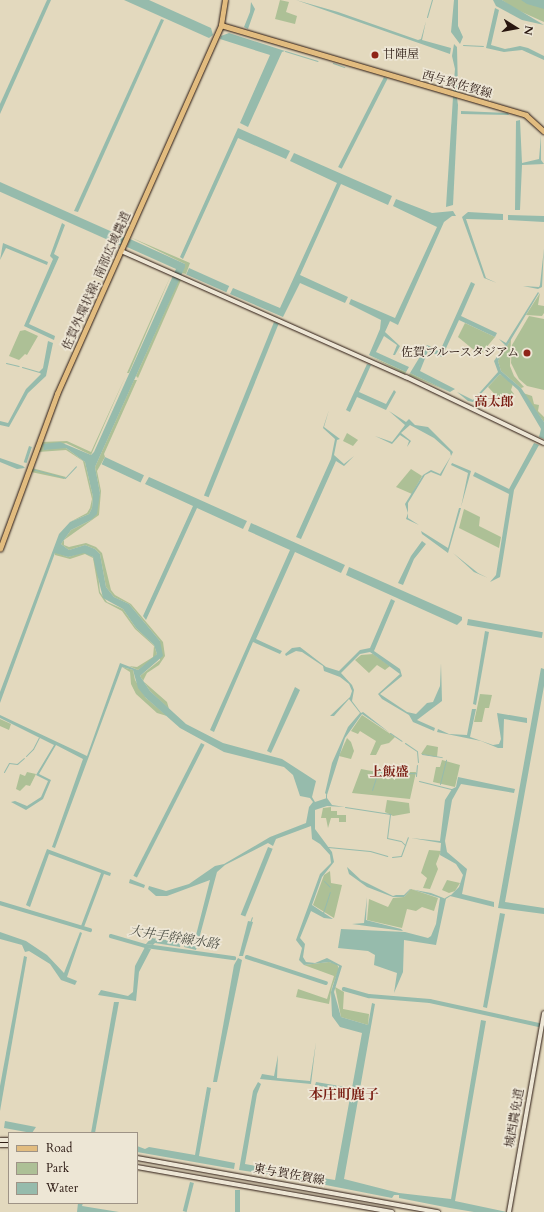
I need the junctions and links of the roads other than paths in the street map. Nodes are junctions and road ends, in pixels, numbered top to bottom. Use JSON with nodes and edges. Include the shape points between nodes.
{"nodes":[{"id":1,"x":225,"y":0,"type":"edge"},
{"id":2,"x":222,"y":25,"type":"junction"},
{"id":3,"x":544,"y":131,"type":"edge"},
{"id":4,"x":121,"y":251,"type":"junction"},
{"id":5,"x":544,"y":443,"type":"edge"},
{"id":6,"x":0,"y":549,"type":"edge"},
{"id":7,"x":544,"y":1013,"type":"edge"},
{"id":8,"x":138,"y":1158,"type":"edge"},
{"id":9,"x":138,"y":1167,"type":"edge"},
{"id":10,"x":392,"y":1212,"type":"edge"},
{"id":11,"x":438,"y":1212,"type":"edge"},
{"id":12,"x":509,"y":1212,"type":"edge"}],
"edges":[{"from":1,"to":2,"type":"main road","name":"佐賀外環状線; 南部広域農道"},
{"from":2,"to":3,"type":"main road","name":"西与賀佐賀線","via":[[526,115]]},
{"from":2,"to":4,"type":"main road","name":"佐賀外環状線; 南部広域農道"},
{"from":4,"to":5,"type":"street","via":[[406,377]]},
{"from":4,"to":6,"type":"main road","name":"佐賀外環状線; 南部広域農道","via":[[57,394]]},
{"from":7,"to":12,"type":"street","name":"城西農免道"},
{"from":8,"to":11,"type":"street","name":"東与賀佐賀線"},
{"from":9,"to":10,"type":"street","name":"東与賀佐賀線"}]}
